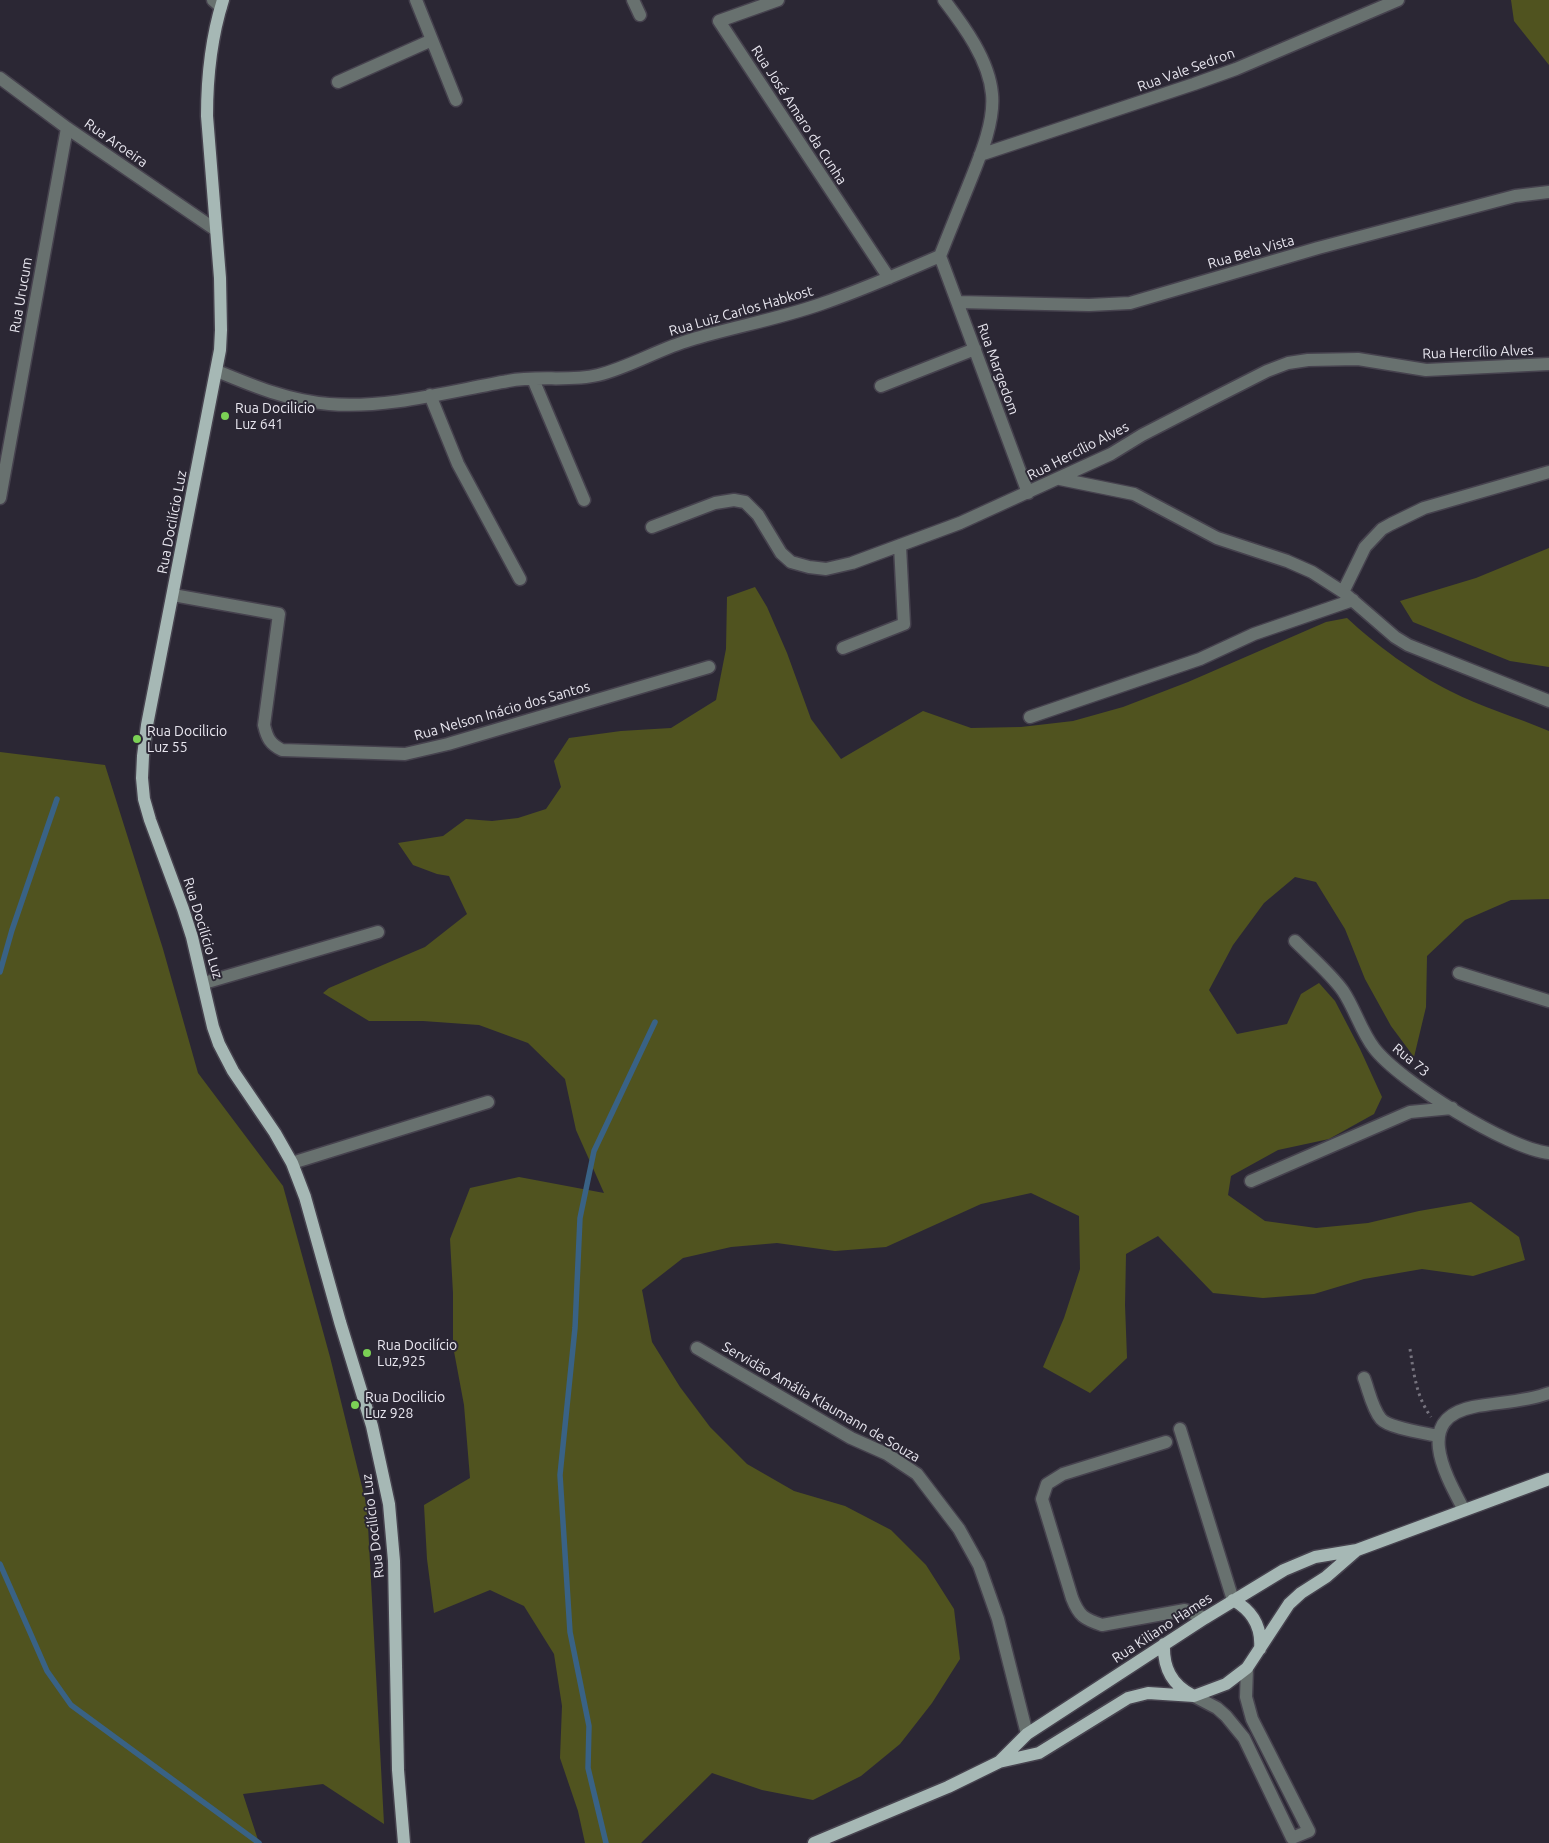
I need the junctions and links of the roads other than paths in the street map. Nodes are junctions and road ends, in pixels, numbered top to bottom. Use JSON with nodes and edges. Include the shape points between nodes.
{"nodes":[{"id":1,"x":416,"y":0,"type":"edge"},
{"id":2,"x":633,"y":0,"type":"edge"},
{"id":3,"x":778,"y":0,"type":"edge"},
{"id":4,"x":944,"y":0,"type":"edge"},
{"id":5,"x":1398,"y":0,"type":"edge"},
{"id":6,"x":219,"y":2,"type":"edge"},
{"id":7,"x":640,"y":15,"type":"dead end"},
{"id":8,"x":432,"y":40,"type":"junction"},
{"id":9,"x":0,"y":78,"type":"edge"},
{"id":10,"x":338,"y":82,"type":"dead end"},
{"id":11,"x":456,"y":100,"type":"dead end"},
{"id":12,"x":67,"y":128,"type":"junction"},
{"id":13,"x":980,"y":155,"type":"junction"},
{"id":14,"x":1549,"y":192,"type":"edge"},
{"id":15,"x":216,"y":230,"type":"junction"},
{"id":16,"x":940,"y":256,"type":"junction"},
{"id":17,"x":889,"y":278,"type":"junction"},
{"id":18,"x":958,"y":302,"type":"junction"},
{"id":19,"x":975,"y":349,"type":"junction"},
{"id":20,"x":1549,"y":364,"type":"edge"},
{"id":21,"x":217,"y":372,"type":"junction"},
{"id":22,"x":533,"y":379,"type":"junction"},
{"id":23,"x":881,"y":386,"type":"dead end"},
{"id":24,"x":430,"y":395,"type":"junction"},
{"id":25,"x":1549,"y":472,"type":"edge"},
{"id":26,"x":1060,"y":479,"type":"junction"},
{"id":27,"x":1028,"y":492,"type":"junction"},
{"id":28,"x":0,"y":498,"type":"edge"},
{"id":29,"x":584,"y":500,"type":"dead end"},
{"id":30,"x":652,"y":527,"type":"dead end"},
{"id":31,"x":900,"y":546,"type":"junction"},
{"id":32,"x":520,"y":579,"type":"dead end"},
{"id":33,"x":174,"y":595,"type":"junction"},
{"id":34,"x":1348,"y":596,"type":"junction"},
{"id":35,"x":843,"y":648,"type":"dead end"},
{"id":36,"x":708,"y":667,"type":"dead end"},
{"id":37,"x":1549,"y":701,"type":"edge"},
{"id":38,"x":1030,"y":717,"type":"dead end"},
{"id":39,"x":378,"y":932,"type":"dead end"},
{"id":40,"x":1295,"y":941,"type":"dead end"},
{"id":41,"x":1459,"y":973,"type":"dead end"},
{"id":42,"x":204,"y":983,"type":"junction"},
{"id":43,"x":1549,"y":1001,"type":"edge"},
{"id":44,"x":488,"y":1102,"type":"dead end"},
{"id":45,"x":1452,"y":1108,"type":"junction"},
{"id":46,"x":1549,"y":1153,"type":"edge"},
{"id":47,"x":292,"y":1162,"type":"junction"},
{"id":48,"x":1251,"y":1181,"type":"dead end"},
{"id":49,"x":697,"y":1348,"type":"dead end"},
{"id":50,"x":1364,"y":1378,"type":"dead end"},
{"id":51,"x":1549,"y":1393,"type":"edge"},
{"id":52,"x":1180,"y":1429,"type":"dead end"},
{"id":53,"x":1439,"y":1433,"type":"junction"},
{"id":54,"x":1166,"y":1442,"type":"dead end"},
{"id":55,"x":1549,"y":1479,"type":"edge"},
{"id":56,"x":1464,"y":1510,"type":"junction"},
{"id":57,"x":1357,"y":1550,"type":"junction"},
{"id":58,"x":1233,"y":1600,"type":"junction"},
{"id":59,"x":1205,"y":1618,"type":"junction"},
{"id":60,"x":1164,"y":1644,"type":"junction"},
{"id":61,"x":1260,"y":1649,"type":"junction"},
{"id":62,"x":1247,"y":1668,"type":"junction"},
{"id":63,"x":1194,"y":1696,"type":"junction"},
{"id":64,"x":1027,"y":1734,"type":"junction"},
{"id":65,"x":999,"y":1762,"type":"junction"},
{"id":66,"x":404,"y":1843,"type":"edge"},
{"id":67,"x":814,"y":1843,"type":"edge"}],
"edges":[{"from":1,"to":8,"type":"street"},
{"from":2,"to":7,"type":"street"},
{"from":3,"to":17,"type":"street","name":"Rua José Amaro da Cunha","via":[[719,22]]},
{"from":4,"to":13,"type":"street","via":[[971,39],[990,80],[992,109]]},
{"from":5,"to":13,"type":"street","name":"Rua Vale Sedron","via":[[1236,69]]},
{"from":6,"to":15,"type":"main road","name":"Rua Docilício Luz","via":[[207,91]]},
{"from":8,"to":10,"type":"street"},
{"from":8,"to":11,"type":"street"},
{"from":9,"to":12,"type":"street","name":"Rua Aroeira"},
{"from":12,"to":15,"type":"street","name":"Rua Aroeira"},
{"from":12,"to":28,"type":"street","name":"Rua Urucum"},
{"from":13,"to":16,"type":"street"},
{"from":14,"to":18,"type":"street","name":"Rua Bela Vista","via":[[1515,196],[1130,302],[1088,305]]},
{"from":15,"to":21,"type":"main road","name":"Rua Docilício Luz","via":[[221,310]]},
{"from":16,"to":17,"type":"street","name":"Rua Luiz Carlos Habkost"},
{"from":16,"to":18,"type":"street","name":"Rua Margedom"},
{"from":17,"to":22,"type":"street","name":"Rua Luiz Carlos Habkost","via":[[820,305],[688,340],[599,375],[578,379]]},
{"from":18,"to":19,"type":"street","name":"Rua Margedom"},
{"from":19,"to":23,"type":"street"},
{"from":19,"to":27,"type":"street","name":"Rua Margedom"},
{"from":20,"to":26,"type":"street","name":"Rua Hercílio Alves","via":[[1426,370],[1358,359],[1288,363]]},
{"from":21,"to":24,"type":"street","name":"Rua Luiz Carlos Habkost","via":[[298,400],[329,404],[386,402]]},
{"from":21,"to":33,"type":"main road","name":"Rua Docilício Luz"},
{"from":22,"to":24,"type":"street","name":"Rua Luiz Carlos Habkost"},
{"from":22,"to":29,"type":"street"},
{"from":24,"to":32,"type":"street","via":[[458,464]]},
{"from":25,"to":34,"type":"street","via":[[1431,506],[1382,529],[1365,547]]},
{"from":26,"to":27,"type":"street","name":"Rua Hercílio Alves"},
{"from":26,"to":34,"type":"street","via":[[1134,494],[1217,538],[1312,572]]},
{"from":27,"to":31,"type":"street","name":"Rua Hercílio Alves"},
{"from":30,"to":31,"type":"street","name":"Rua Hercílio Alves","via":[[715,503],[734,500],[746,502],[758,515],[780,554],[791,562],[809,567],[826,569],[852,563]]},
{"from":31,"to":35,"type":"street","via":[[904,624]]},
{"from":33,"to":36,"type":"street","name":"Rua Nelson Inácio dos Santos","via":[[279,614],[264,725],[267,738],[282,750],[405,754]]},
{"from":33,"to":42,"type":"main road","name":"Rua Docilício Luz","via":[[147,725],[142,778],[150,820],[183,909]]},
{"from":34,"to":37,"type":"street","via":[[1408,645]]},
{"from":34,"to":38,"type":"street","via":[[1200,659]]},
{"from":39,"to":42,"type":"street"},
{"from":40,"to":45,"type":"street","name":"Rua 73","via":[[1342,989],[1373,1047],[1388,1063]]},
{"from":41,"to":43,"type":"street"},
{"from":42,"to":47,"type":"main road","name":"Rua Docilício Luz","via":[[219,1044],[242,1086]]},
{"from":44,"to":47,"type":"street"},
{"from":45,"to":46,"type":"street","name":"Rua 73","via":[[1523,1147]]},
{"from":45,"to":48,"type":"street","via":[[1410,1112]]},
{"from":47,"to":66,"type":"main road","name":"Rua Docilício Luz","via":[[372,1426],[388,1504],[394,1561],[398,1770]]},
{"from":49,"to":64,"type":"street","name":"Servidão Amália Klaumann de Souza","via":[[917,1474],[959,1529],[979,1565],[998,1619]]},
{"from":50,"to":53,"type":"street","via":[[1382,1420],[1392,1425]]},
{"from":51,"to":53,"type":"street","via":[[1460,1410],[1444,1420]]},
{"from":52,"to":58,"type":"street"},
{"from":53,"to":56,"type":"street","via":[[1440,1453],[1448,1481]]},
{"from":54,"to":59,"type":"street","via":[[1063,1474],[1047,1484],[1042,1499],[1078,1614],[1102,1625],[1185,1610]]},
{"from":55,"to":56,"type":"main road","name":"Rua Kiliano Hames"},
{"from":56,"to":57,"type":"main road","name":"Rua Kiliano Hames"},
{"from":57,"to":58,"type":"main road","name":"Rua Kiliano Hames","via":[[1315,1557],[1284,1570]]},
{"from":57,"to":61,"type":"main road","name":"Rua Kiliano Hames","via":[[1289,1604]]},
{"from":58,"to":59,"type":"main road","name":"Rua Kiliano Hames"},
{"from":58,"to":61,"type":"main road","via":[[1254,1617],[1260,1634]]},
{"from":59,"to":60,"type":"main road","name":"Rua Kiliano Hames"},
{"from":60,"to":63,"type":"main road","via":[[1169,1674]]},
{"from":60,"to":64,"type":"main road","name":"Rua Kiliano Hames"},
{"from":61,"to":62,"type":"main road","name":"Rua Kiliano Hames"},
{"from":62,"to":63,"type":"main road","name":"Rua Kiliano Hames","via":[[1226,1684]]},
{"from":62,"to":63,"type":"street","via":[[1246,1697],[1252,1719],[1309,1830],[1292,1838],[1236,1726],[1217,1708]]},
{"from":63,"to":65,"type":"main road","name":"Rua Kiliano Hames","via":[[1148,1693],[1128,1698],[1039,1752]]},
{"from":64,"to":65,"type":"main road","name":"Rua Kiliano Hames"},
{"from":65,"to":67,"type":"main road","name":"Rua Kiliano Hames"}]}
